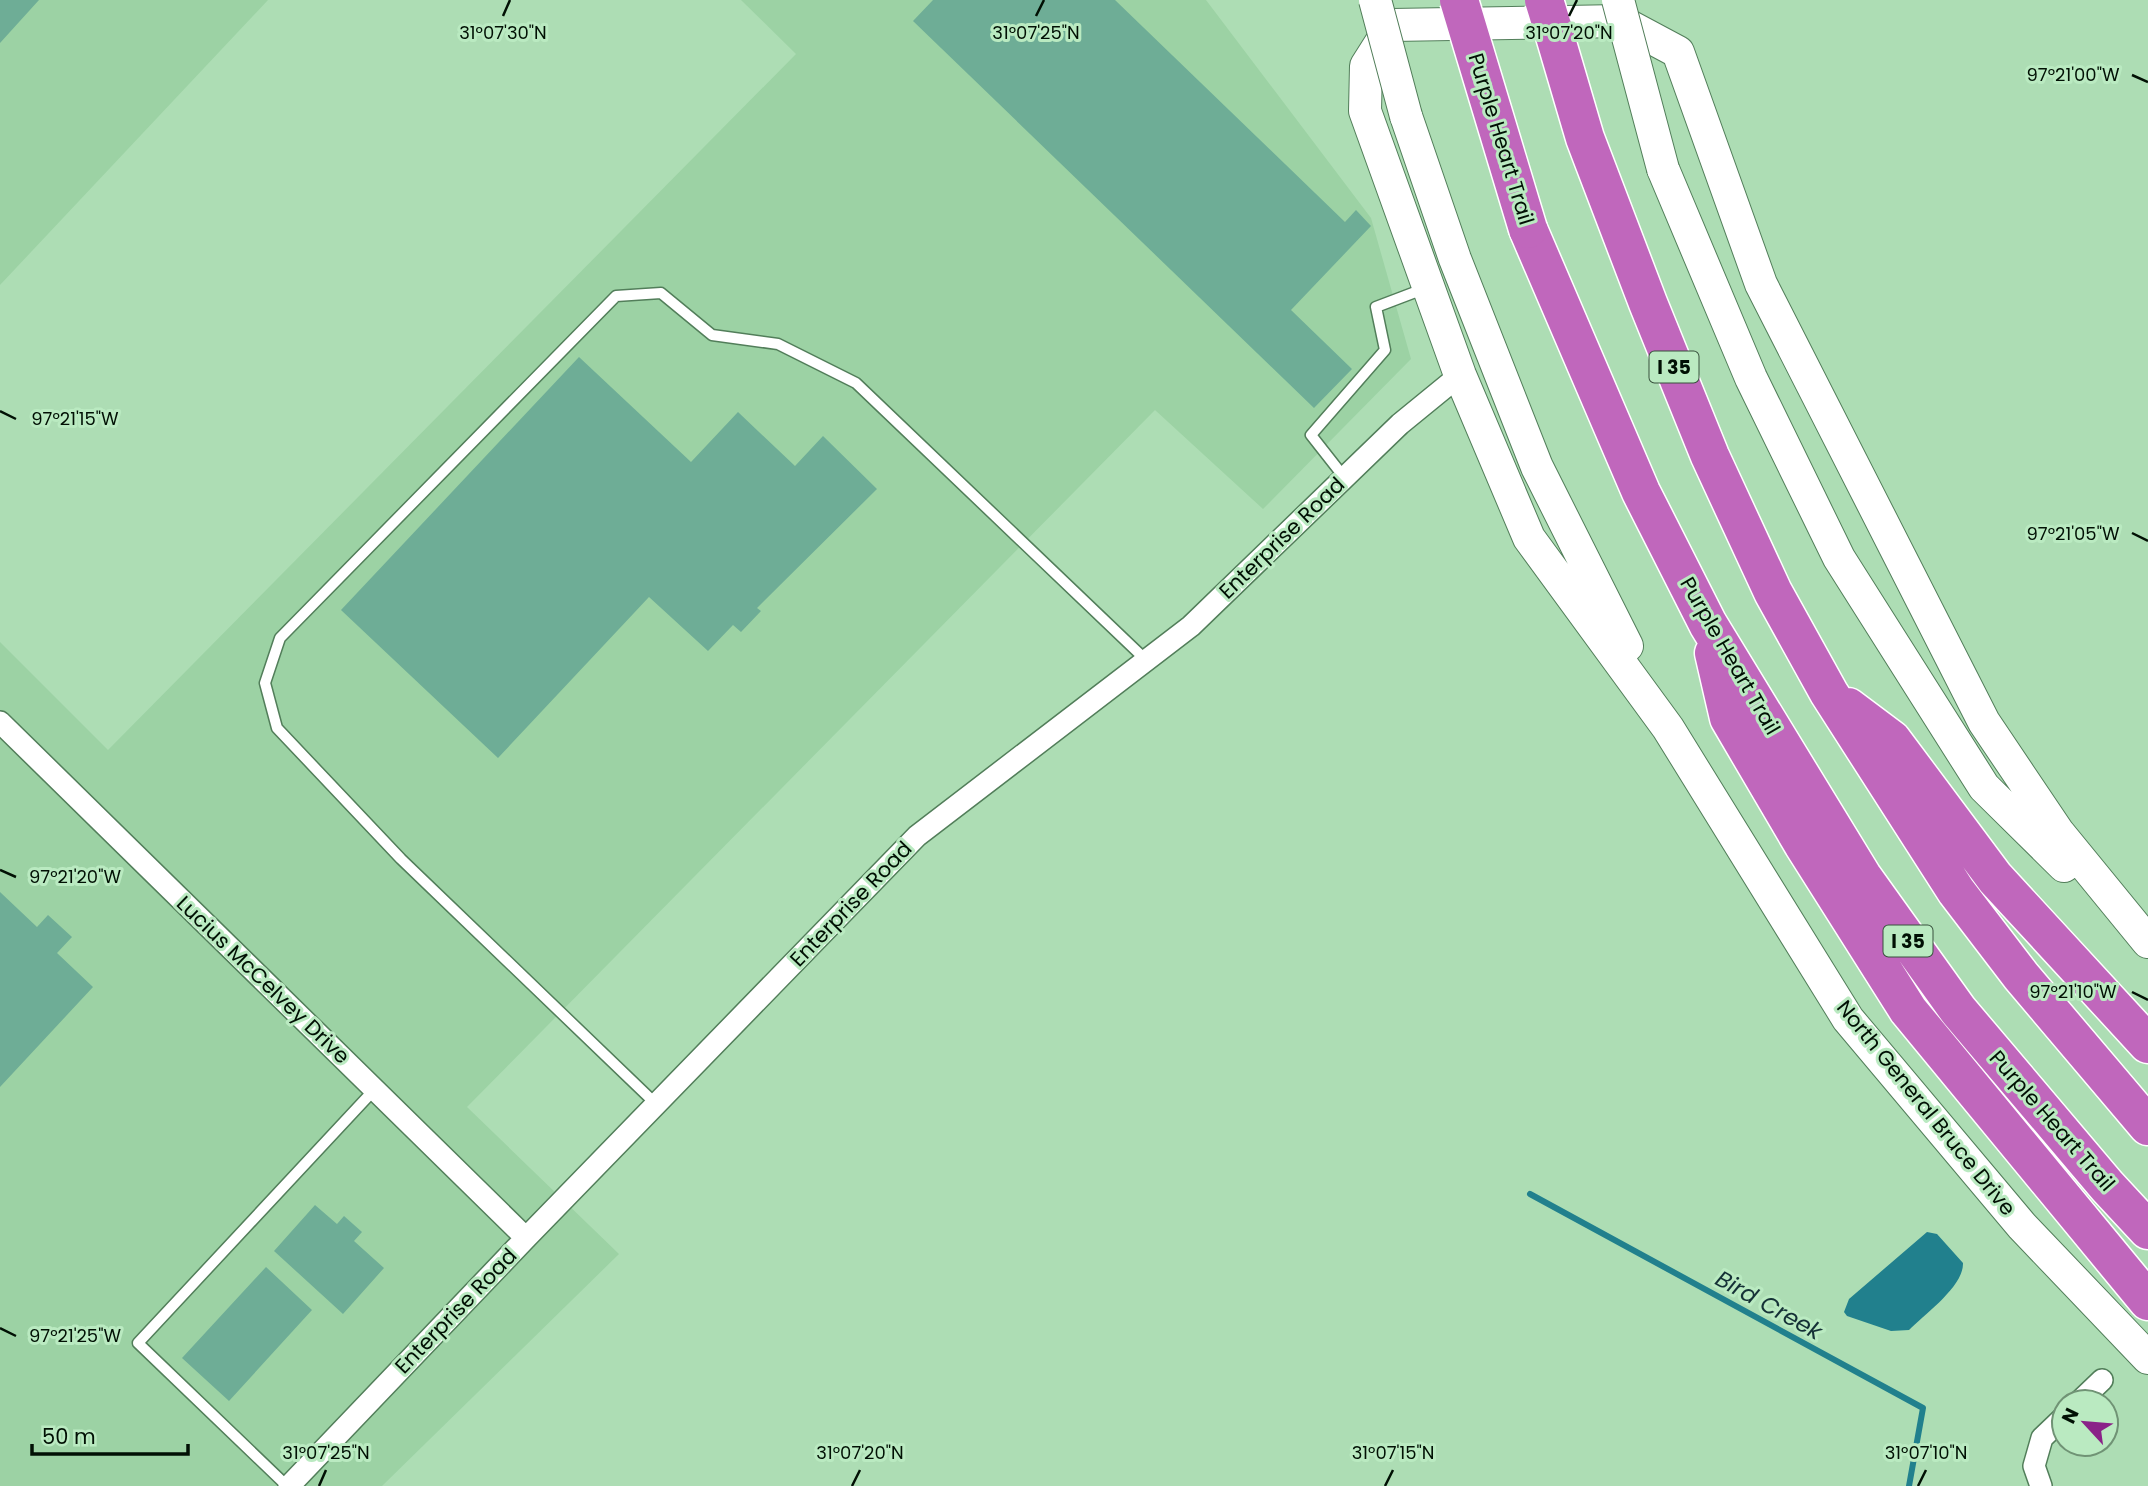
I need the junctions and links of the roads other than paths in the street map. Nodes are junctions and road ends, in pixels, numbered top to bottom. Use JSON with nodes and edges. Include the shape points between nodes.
{"nodes":[{"id":1,"x":1375,"y":0,"type":"edge"},
{"id":2,"x":1459,"y":0,"type":"edge"},
{"id":3,"x":1544,"y":0,"type":"edge"},
{"id":4,"x":1618,"y":0,"type":"edge"},
{"id":5,"x":1428,"y":286,"type":"junction"},
{"id":6,"x":1460,"y":375,"type":"junction"},
{"id":7,"x":1345,"y":477,"type":"junction"},
{"id":8,"x":1708,"y":624,"type":"junction"},
{"id":9,"x":1146,"y":660,"type":"junction"},
{"id":10,"x":1829,"y":693,"type":"junction"},
{"id":11,"x":0,"y":722,"type":"edge"},
{"id":12,"x":1668,"y":728,"type":"junction"},
{"id":13,"x":2148,"y":945,"type":"edge"},
{"id":14,"x":2148,"y":1044,"type":"edge"},
{"id":15,"x":374,"y":1090,"type":"junction"},
{"id":16,"x":656,"y":1104,"type":"junction"},
{"id":17,"x":2148,"y":1126,"type":"edge"},
{"id":18,"x":2148,"y":1230,"type":"edge"},
{"id":19,"x":526,"y":1238,"type":"junction"},
{"id":20,"x":2148,"y":1301,"type":"edge"},
{"id":21,"x":2148,"y":1358,"type":"edge"},
{"id":22,"x":2102,"y":1380,"type":"dead end"},
{"id":23,"x":2094,"y":1388,"type":"edge"},
{"id":24,"x":2050,"y":1430,"type":"edge"},
{"id":25,"x":288,"y":1486,"type":"edge"},
{"id":26,"x":2041,"y":1486,"type":"edge"}],
"edges":[{"from":1,"to":12,"type":"main road","bridge":true,"via":[[1406,116],[1455,259],[1537,467]]},
{"from":2,"to":8,"type":"highway","name":"Purple Heart Trail","number":"I 35","bridge":true,"via":[[1528,229],[1641,492]]},
{"from":3,"to":10,"type":"highway","number":"I 35","bridge":true,"via":[[1585,138],[1710,456],[1773,592]]},
{"from":4,"to":13,"type":"main road","bridge":true,"via":[[1663,169],[1751,378],[1846,570],[1984,787]]},
{"from":5,"to":6,"type":"main road"},
{"from":5,"to":7,"type":"lane","via":[[1376,307],[1385,349],[1311,435]]},
{"from":5,"to":13,"type":"main road","via":[[1365,111],[1366,66],[1392,25],[1620,21],[1678,52],[1760,284],[1984,722],[2058,832]]},
{"from":6,"to":7,"type":"street","name":"Enterprise Road"},
{"from":6,"to":12,"type":"main road","via":[[1529,538]]},
{"from":7,"to":9,"type":"street","name":"Enterprise Road","via":[[1191,626]]},
{"from":8,"to":18,"type":"highway","name":"Purple Heart Trail","number":"I 35","via":[[1862,876],[1958,1010]]},
{"from":8,"to":20,"type":"highway","via":[[1729,718],[1908,1010]]},
{"from":9,"to":16,"type":"street","name":"Enterprise Road","via":[[917,836]]},
{"from":9,"to":16,"type":"lane","via":[[856,383],[778,344],[712,335],[661,293],[616,296],[280,638],[265,683],[277,728],[401,859]]},
{"from":10,"to":14,"type":"highway","via":[[1892,740],[1995,878]]},
{"from":10,"to":17,"type":"highway","number":"I 35","via":[[1956,891]]},
{"from":11,"to":15,"type":"street","name":"Lucius McCelvey Drive"},
{"from":12,"to":21,"type":"main road","name":"North General Bruce Drive","via":[[1848,1019],[2022,1226]]},
{"from":15,"to":19,"type":"street","name":"Lucius McCelvey Drive"},
{"from":15,"to":25,"type":"lane","via":[[138,1343]]},
{"from":16,"to":19,"type":"street","name":"Enterprise Road"},
{"from":19,"to":25,"type":"street","name":"Enterprise Road"},
{"from":22,"to":23,"type":"street"},
{"from":24,"to":26,"type":"street","via":[[2042,1438],[2034,1466]]}]}
